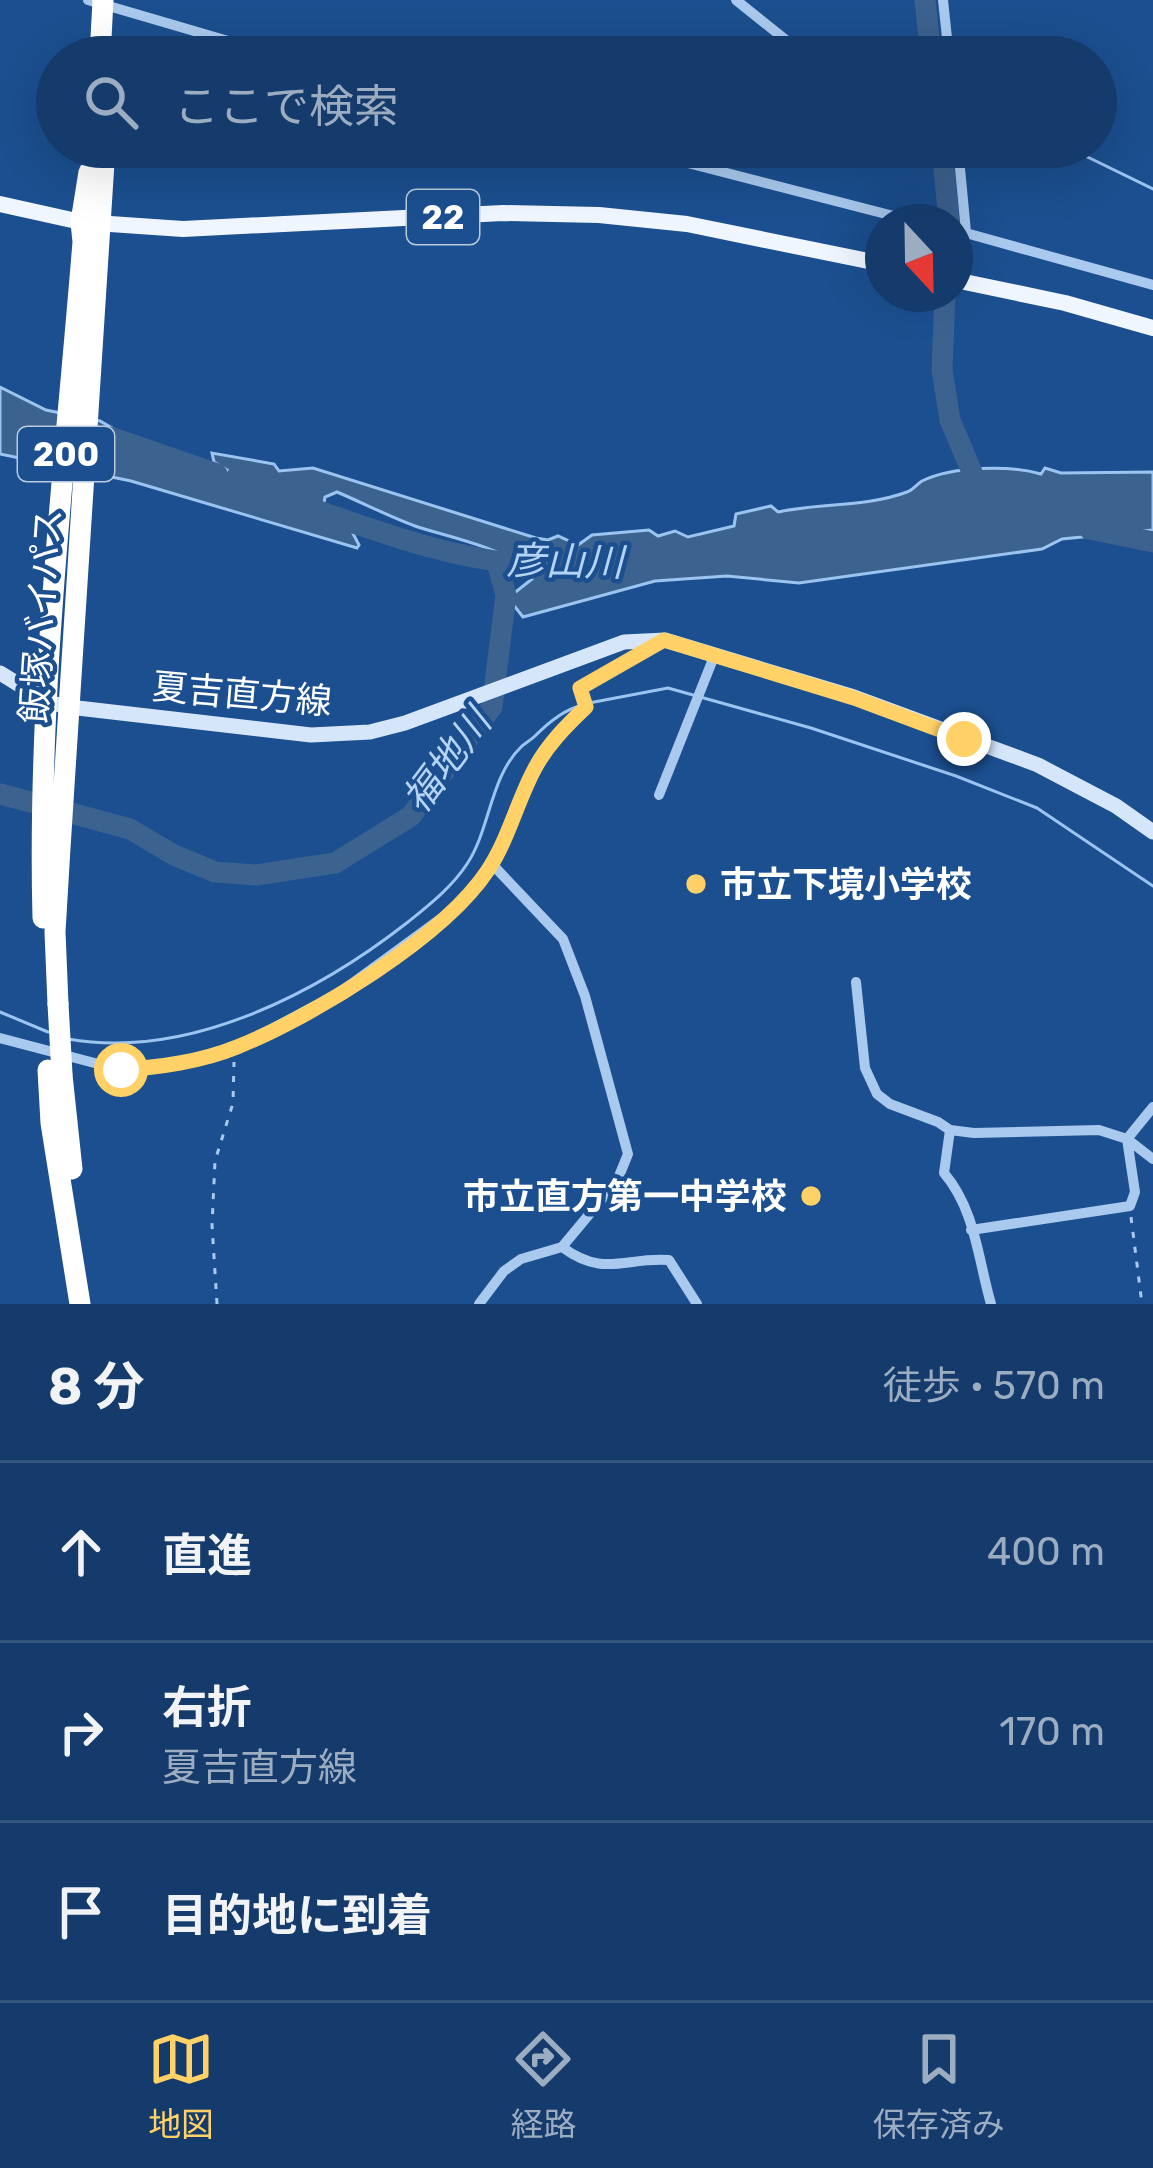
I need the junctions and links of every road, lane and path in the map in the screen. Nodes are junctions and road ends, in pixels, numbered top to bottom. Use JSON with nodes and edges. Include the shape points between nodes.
{"nodes":[{"id":1,"x":88,"y":0,"type":"edge"},
{"id":2,"x":103,"y":0,"type":"edge"},
{"id":3,"x":116,"y":0,"type":"edge"},
{"id":4,"x":139,"y":0,"type":"edge"},
{"id":5,"x":736,"y":0,"type":"edge"},
{"id":6,"x":943,"y":0,"type":"edge"},
{"id":7,"x":138,"y":15,"type":"junction"},
{"id":8,"x":106,"y":36,"type":"edge"},
{"id":9,"x":111,"y":36,"type":"edge"},
{"id":10,"x":210,"y":36,"type":"edge"},
{"id":11,"x":781,"y":36,"type":"edge"},
{"id":12,"x":947,"y":36,"type":"edge"},
{"id":13,"x":92,"y":168,"type":"edge"},
{"id":14,"x":101,"y":168,"type":"edge"},
{"id":15,"x":707,"y":168,"type":"edge"},
{"id":16,"x":958,"y":168,"type":"edge"},
{"id":17,"x":0,"y":203,"type":"edge"},
{"id":18,"x":959,"y":204,"type":"edge"},
{"id":19,"x":865,"y":209,"type":"edge"},
{"id":20,"x":91,"y":233,"type":"junction"},
{"id":21,"x":973,"y":235,"type":"edge"},
{"id":22,"x":865,"y":259,"type":"edge"},
{"id":23,"x":973,"y":284,"type":"edge"},
{"id":24,"x":1153,"y":285,"type":"edge"},
{"id":25,"x":1153,"y":328,"type":"edge"},
{"id":26,"x":664,"y":640,"type":"junction"},
{"id":27,"x":716,"y":654,"type":"junction"},
{"id":28,"x":0,"y":674,"type":"edge"},
{"id":29,"x":58,"y":704,"type":"junction"},
{"id":30,"x":658,"y":795,"type":"dead end"},
{"id":31,"x":1153,"y":832,"type":"edge"},
{"id":32,"x":492,"y":864,"type":"junction"},
{"id":33,"x":856,"y":982,"type":"dead end"},
{"id":34,"x":0,"y":1038,"type":"edge"},
{"id":35,"x":234,"y":1048,"type":"junction"},
{"id":36,"x":55,"y":1072,"type":"junction"},
{"id":37,"x":1153,"y":1107,"type":"edge"},
{"id":38,"x":950,"y":1130,"type":"junction"},
{"id":39,"x":1127,"y":1139,"type":"junction"},
{"id":40,"x":1153,"y":1159,"type":"edge"},
{"id":41,"x":1130,"y":1206,"type":"junction"},
{"id":42,"x":971,"y":1230,"type":"junction"},
{"id":43,"x":562,"y":1247,"type":"junction"},
{"id":44,"x":80,"y":1304,"type":"edge"},
{"id":45,"x":94,"y":1304,"type":"edge"},
{"id":46,"x":217,"y":1304,"type":"edge"},
{"id":47,"x":479,"y":1304,"type":"edge"},
{"id":48,"x":697,"y":1304,"type":"edge"},
{"id":49,"x":991,"y":1304,"type":"edge"},
{"id":50,"x":1142,"y":1304,"type":"edge"}],
"edges":[{"from":1,"to":7,"type":"street"},
{"from":2,"to":8,"type":"highway","bridge":true},
{"from":3,"to":9,"type":"highway"},
{"from":4,"to":7,"type":"street"},
{"from":5,"to":11,"type":"street"},
{"from":6,"to":12,"type":"street"},
{"from":7,"to":10,"type":"street"},
{"from":13,"to":20,"type":"highway","number":"200"},
{"from":14,"to":20,"type":"highway","number":"200"},
{"from":15,"to":19,"type":"street"},
{"from":16,"to":18,"type":"street"},
{"from":17,"to":20,"type":"main road","number":"22"},
{"from":20,"to":22,"type":"main road","number":"22","via":[[599,214]]},
{"from":20,"to":29,"type":"highway","number":"200"},
{"from":21,"to":24,"type":"street"},
{"from":23,"to":25,"type":"main road"},
{"from":26,"to":27,"type":"main road","name":"夏吉直方線"},
{"from":26,"to":29,"type":"main road","name":"夏吉直方線","via":[[624,641],[370,732],[311,735]]},
{"from":26,"to":32,"type":"street","via":[[580,688],[586,707],[535,768]]},
{"from":27,"to":30,"type":"street"},
{"from":27,"to":31,"type":"main road","name":"夏吉直方線","via":[[1038,765]]},
{"from":28,"to":29,"type":"main road","name":"夏吉直方線"},
{"from":29,"to":36,"type":"highway","number":"200"},
{"from":32,"to":35,"type":"street","via":[[458,907],[386,962]]},
{"from":32,"to":43,"type":"street","via":[[563,939],[628,1154],[617,1181]]},
{"from":33,"to":38,"type":"street","via":[[865,1068],[877,1094]]},
{"from":34,"to":35,"type":"street","via":[[121,1070]]},
{"from":35,"to":46,"type":"path","via":[[233,1103],[215,1161]]},
{"from":36,"to":44,"type":"highway","number":"200","via":[[51,1124]]},
{"from":36,"to":45,"type":"highway","number":"200"},
{"from":37,"to":39,"type":"street"},
{"from":38,"to":39,"type":"street","via":[[1099,1130]]},
{"from":38,"to":42,"type":"street","via":[[944,1173],[960,1192]]},
{"from":39,"to":40,"type":"street"},
{"from":39,"to":41,"type":"street"},
{"from":41,"to":42,"type":"street"},
{"from":41,"to":50,"type":"path"},
{"from":42,"to":49,"type":"street"},
{"from":43,"to":47,"type":"street","via":[[520,1259]]},
{"from":43,"to":48,"type":"street","via":[[598,1266],[669,1260]]}]}
